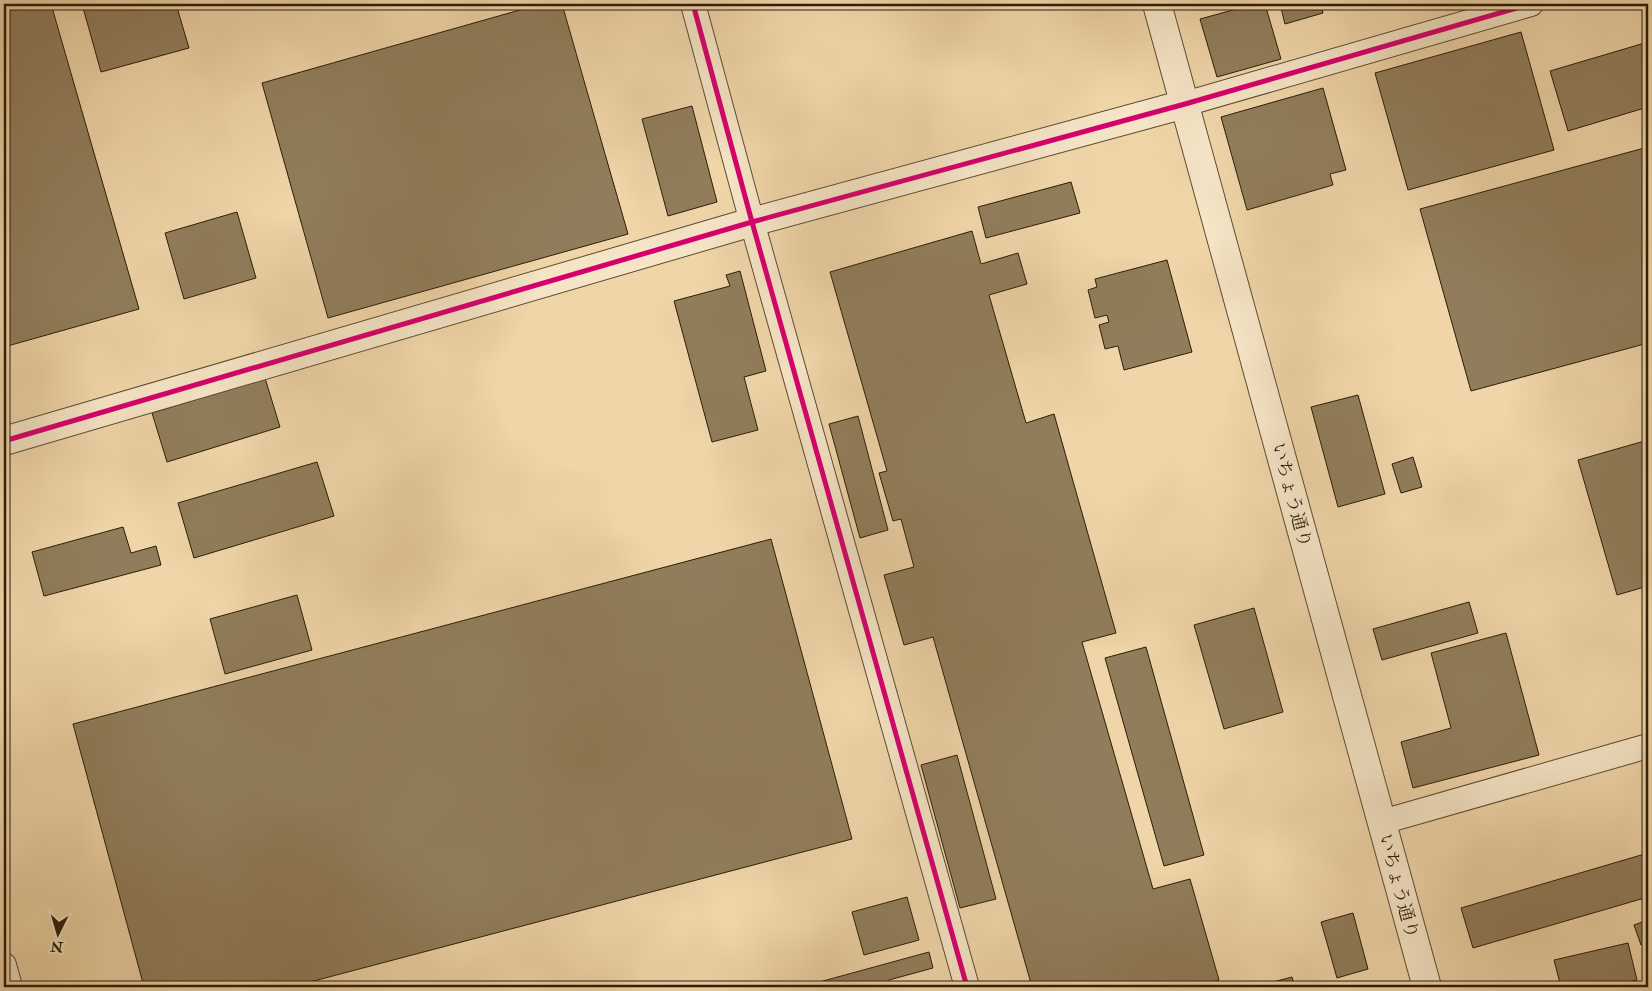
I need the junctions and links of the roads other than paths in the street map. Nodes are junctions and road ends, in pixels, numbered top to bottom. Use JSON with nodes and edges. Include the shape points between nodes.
{"nodes":[{"id":1,"x":693,"y":4,"type":"edge"},
{"id":2,"x":1157,"y":4,"type":"edge"},
{"id":3,"x":1531,"y":4,"type":"edge"},
{"id":4,"x":1185,"y":104,"type":"junction"},
{"id":5,"x":752,"y":222,"type":"junction"},
{"id":6,"x":4,"y":441,"type":"edge"},
{"id":7,"x":1648,"y":746,"type":"edge"},
{"id":8,"x":1382,"y":822,"type":"junction"},
{"id":9,"x":4,"y":965,"type":"edge"},
{"id":10,"x":10,"y":987,"type":"edge"},
{"id":11,"x":967,"y":987,"type":"edge"},
{"id":12,"x":1427,"y":987,"type":"edge"}],
"edges":[{"from":1,"to":5,"type":"street"},
{"from":2,"to":4,"type":"street","name":"いちょう通り"},
{"from":3,"to":4,"type":"street"},
{"from":4,"to":5,"type":"street"},
{"from":4,"to":8,"type":"street","name":"いちょう通り"},
{"from":5,"to":6,"type":"street"},
{"from":5,"to":11,"type":"street"},
{"from":7,"to":8,"type":"street"},
{"from":8,"to":12,"type":"street","name":"いちょう通り"},
{"from":9,"to":10,"type":"street"}]}
